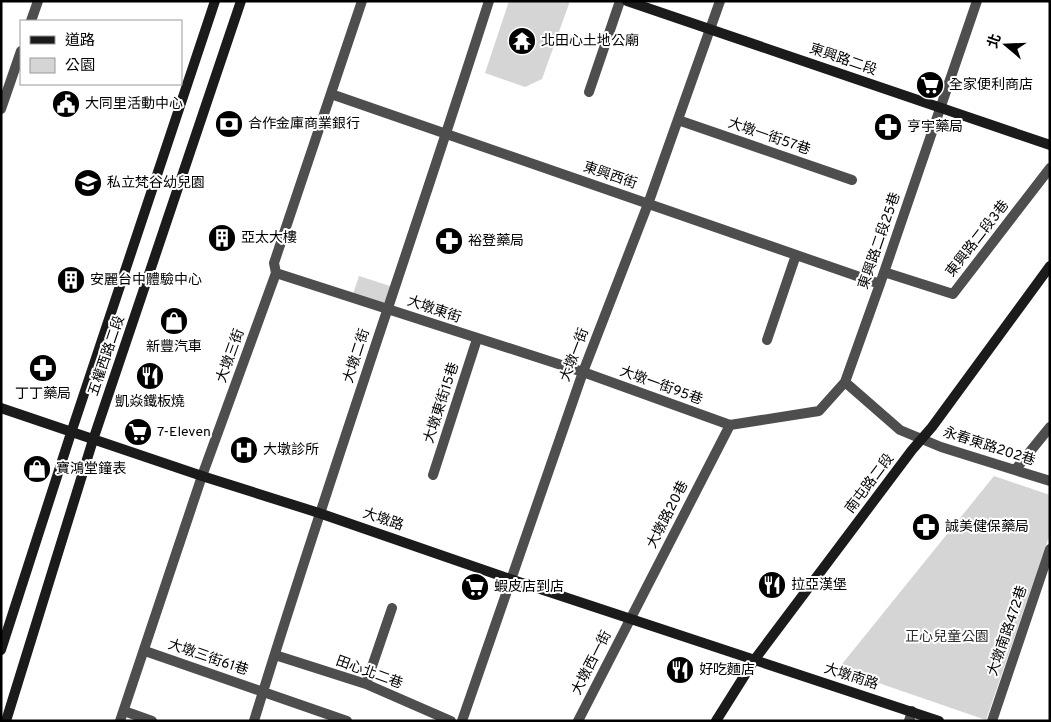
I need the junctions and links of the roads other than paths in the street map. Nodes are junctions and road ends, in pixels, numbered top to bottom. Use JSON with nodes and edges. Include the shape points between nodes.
{"nodes":[{"id":1,"x":38,"y":1,"type":"edge"},
{"id":2,"x":215,"y":1,"type":"edge"},
{"id":3,"x":241,"y":1,"type":"edge"},
{"id":4,"x":362,"y":1,"type":"edge"},
{"id":5,"x":489,"y":1,"type":"edge"},
{"id":6,"x":620,"y":1,"type":"edge"},
{"id":7,"x":627,"y":1,"type":"edge"},
{"id":8,"x":720,"y":1,"type":"edge"},
{"id":9,"x":976,"y":1,"type":"edge"},
{"id":10,"x":31,"y":20,"type":"edge"},
{"id":11,"x":710,"y":29,"type":"junction"},
{"id":12,"x":20,"y":54,"type":"edge"},
{"id":13,"x":589,"y":92,"type":"dead end"},
{"id":14,"x":331,"y":94,"type":"junction"},
{"id":15,"x":939,"y":108,"type":"junction"},
{"id":16,"x":1,"y":109,"type":"edge"},
{"id":17,"x":678,"y":120,"type":"junction"},
{"id":18,"x":447,"y":133,"type":"junction"},
{"id":19,"x":1050,"y":145,"type":"edge"},
{"id":20,"x":1050,"y":168,"type":"edge"},
{"id":21,"x":852,"y":180,"type":"dead end"},
{"id":22,"x":648,"y":204,"type":"junction"},
{"id":23,"x":796,"y":255,"type":"junction"},
{"id":24,"x":1050,"y":266,"type":"edge"},
{"id":25,"x":884,"y":272,"type":"junction"},
{"id":26,"x":276,"y":273,"type":"junction"},
{"id":27,"x":880,"y":284,"type":"junction"},
{"id":28,"x":387,"y":308,"type":"junction"},
{"id":29,"x":477,"y":339,"type":"junction"},
{"id":30,"x":767,"y":340,"type":"dead end"},
{"id":31,"x":583,"y":372,"type":"junction"},
{"id":32,"x":845,"y":382,"type":"junction"},
{"id":33,"x":1,"y":408,"type":"edge"},
{"id":34,"x":730,"y":425,"type":"junction"},
{"id":35,"x":1050,"y":427,"type":"edge"},
{"id":36,"x":72,"y":433,"type":"junction"},
{"id":37,"x":921,"y":439,"type":"junction"},
{"id":38,"x":93,"y":440,"type":"junction"},
{"id":39,"x":1015,"y":470,"type":"junction"},
{"id":40,"x":433,"y":475,"type":"dead end"},
{"id":41,"x":202,"y":476,"type":"junction"},
{"id":42,"x":1050,"y":481,"type":"edge"},
{"id":43,"x":319,"y":513,"type":"junction"},
{"id":44,"x":1050,"y":549,"type":"edge"},
{"id":45,"x":510,"y":579,"type":"junction"},
{"id":46,"x":392,"y":608,"type":"dead end"},
{"id":47,"x":630,"y":618,"type":"junction"},
{"id":48,"x":1,"y":650,"type":"edge"},
{"id":49,"x":145,"y":651,"type":"junction"},
{"id":50,"x":275,"y":656,"type":"junction"},
{"id":51,"x":755,"y":659,"type":"junction"},
{"id":52,"x":366,"y":684,"type":"junction"},
{"id":53,"x":263,"y":692,"type":"junction"},
{"id":54,"x":122,"y":716,"type":"edge"},
{"id":55,"x":910,"y":716,"type":"edge"},
{"id":56,"x":6,"y":721,"type":"edge"},
{"id":57,"x":152,"y":721,"type":"edge"},
{"id":58,"x":254,"y":721,"type":"edge"},
{"id":59,"x":347,"y":721,"type":"edge"},
{"id":60,"x":451,"y":721,"type":"edge"},
{"id":61,"x":462,"y":721,"type":"edge"},
{"id":62,"x":578,"y":721,"type":"edge"},
{"id":63,"x":716,"y":721,"type":"edge"},
{"id":64,"x":940,"y":721,"type":"edge"},
{"id":65,"x":992,"y":721,"type":"edge"}],
"edges":[{"from":1,"to":10,"type":"street"},
{"from":2,"to":36,"type":"main road","name":"五權西路二段"},
{"from":3,"to":38,"type":"main road","name":"五權西路二段"},
{"from":4,"to":14,"type":"street","name":"大墩三街"},
{"from":5,"to":18,"type":"street","name":"大墩二街"},
{"from":6,"to":13,"type":"street"},
{"from":7,"to":11,"type":"main road","name":"東興路二段"},
{"from":8,"to":11,"type":"street","name":"大墩一街"},
{"from":9,"to":15,"type":"street","name":"東興路二段25巷"},
{"from":11,"to":15,"type":"main road","name":"東興路二段"},
{"from":11,"to":17,"type":"street","name":"大墩一街"},
{"from":12,"to":16,"type":"street"},
{"from":14,"to":18,"type":"street","name":"東興西街"},
{"from":14,"to":26,"type":"street","name":"大墩三街","via":[[274,263]]},
{"from":15,"to":19,"type":"main road","name":"東興路二段"},
{"from":15,"to":25,"type":"street","name":"東興路二段25巷"},
{"from":17,"to":21,"type":"street","name":"大墩一街57巷"},
{"from":17,"to":22,"type":"street","name":"大墩一街"},
{"from":18,"to":22,"type":"street","name":"東興西街"},
{"from":18,"to":28,"type":"street","name":"大墩二街"},
{"from":20,"to":25,"type":"street","name":"東興路二段3巷","via":[[953,294]]},
{"from":22,"to":23,"type":"street","name":"東興西街"},
{"from":22,"to":31,"type":"street","name":"大墩一街"},
{"from":23,"to":27,"type":"street","name":"東興西街"},
{"from":23,"to":30,"type":"street"},
{"from":24,"to":37,"type":"main road","name":"南屯路二段"},
{"from":25,"to":27,"type":"street","name":"東興路二段25巷"},
{"from":26,"to":28,"type":"street","name":"大墩東街"},
{"from":26,"to":41,"type":"street","name":"大墩三街"},
{"from":27,"to":32,"type":"street","name":"東興路二段25巷"},
{"from":28,"to":29,"type":"street","name":"大墩東街"},
{"from":28,"to":43,"type":"street","name":"大墩二街"},
{"from":29,"to":31,"type":"street","name":"大墩東街"},
{"from":29,"to":40,"type":"street","name":"大墩東街15巷"},
{"from":31,"to":34,"type":"street","name":"大墩一街95巷"},
{"from":31,"to":45,"type":"street","name":"大墩一街"},
{"from":32,"to":34,"type":"street","via":[[819,411]]},
{"from":32,"to":37,"type":"street","name":"永春東路202巷","via":[[900,430]]},
{"from":33,"to":36,"type":"main road","name":"大墩路"},
{"from":34,"to":47,"type":"street","name":"大墩路20巷"},
{"from":35,"to":39,"type":"street"},
{"from":36,"to":38,"type":"main road","name":"大墩路"},
{"from":36,"to":48,"type":"main road","name":"五權西路二段"},
{"from":37,"to":39,"type":"street","name":"永春東路202巷"},
{"from":37,"to":51,"type":"main road","name":"南屯路二段"},
{"from":38,"to":41,"type":"main road","name":"大墩路"},
{"from":38,"to":56,"type":"main road","name":"五權西路二段"},
{"from":39,"to":42,"type":"street","name":"永春東路202巷"},
{"from":41,"to":43,"type":"main road","name":"大墩路"},
{"from":41,"to":49,"type":"street","name":"大墩三街"},
{"from":43,"to":45,"type":"main road","name":"大墩路"},
{"from":43,"to":50,"type":"street","name":"大墩二街"},
{"from":44,"to":65,"type":"street","name":"大墩南路472巷"},
{"from":45,"to":47,"type":"main road","name":"大墩路"},
{"from":45,"to":61,"type":"street","name":"大墩一街"},
{"from":46,"to":52,"type":"street"},
{"from":47,"to":51,"type":"main road","name":"大墩路"},
{"from":47,"to":62,"type":"street","name":"大墩西一街"},
{"from":49,"to":53,"type":"street","name":"大墩三街61巷"},
{"from":49,"to":54,"type":"street","name":"大墩三街"},
{"from":50,"to":52,"type":"street","name":"田心北二巷"},
{"from":50,"to":53,"type":"street","name":"大墩二街"},
{"from":51,"to":55,"type":"main road","name":"大墩南路"},
{"from":51,"to":63,"type":"main road","name":"南屯路二段"},
{"from":52,"to":60,"type":"street","name":"田心北二巷"},
{"from":53,"to":58,"type":"street","name":"大墩二街"},
{"from":53,"to":59,"type":"street"},
{"from":54,"to":57,"type":"street"},
{"from":55,"to":64,"type":"main road","name":"大墩南路"}]}
